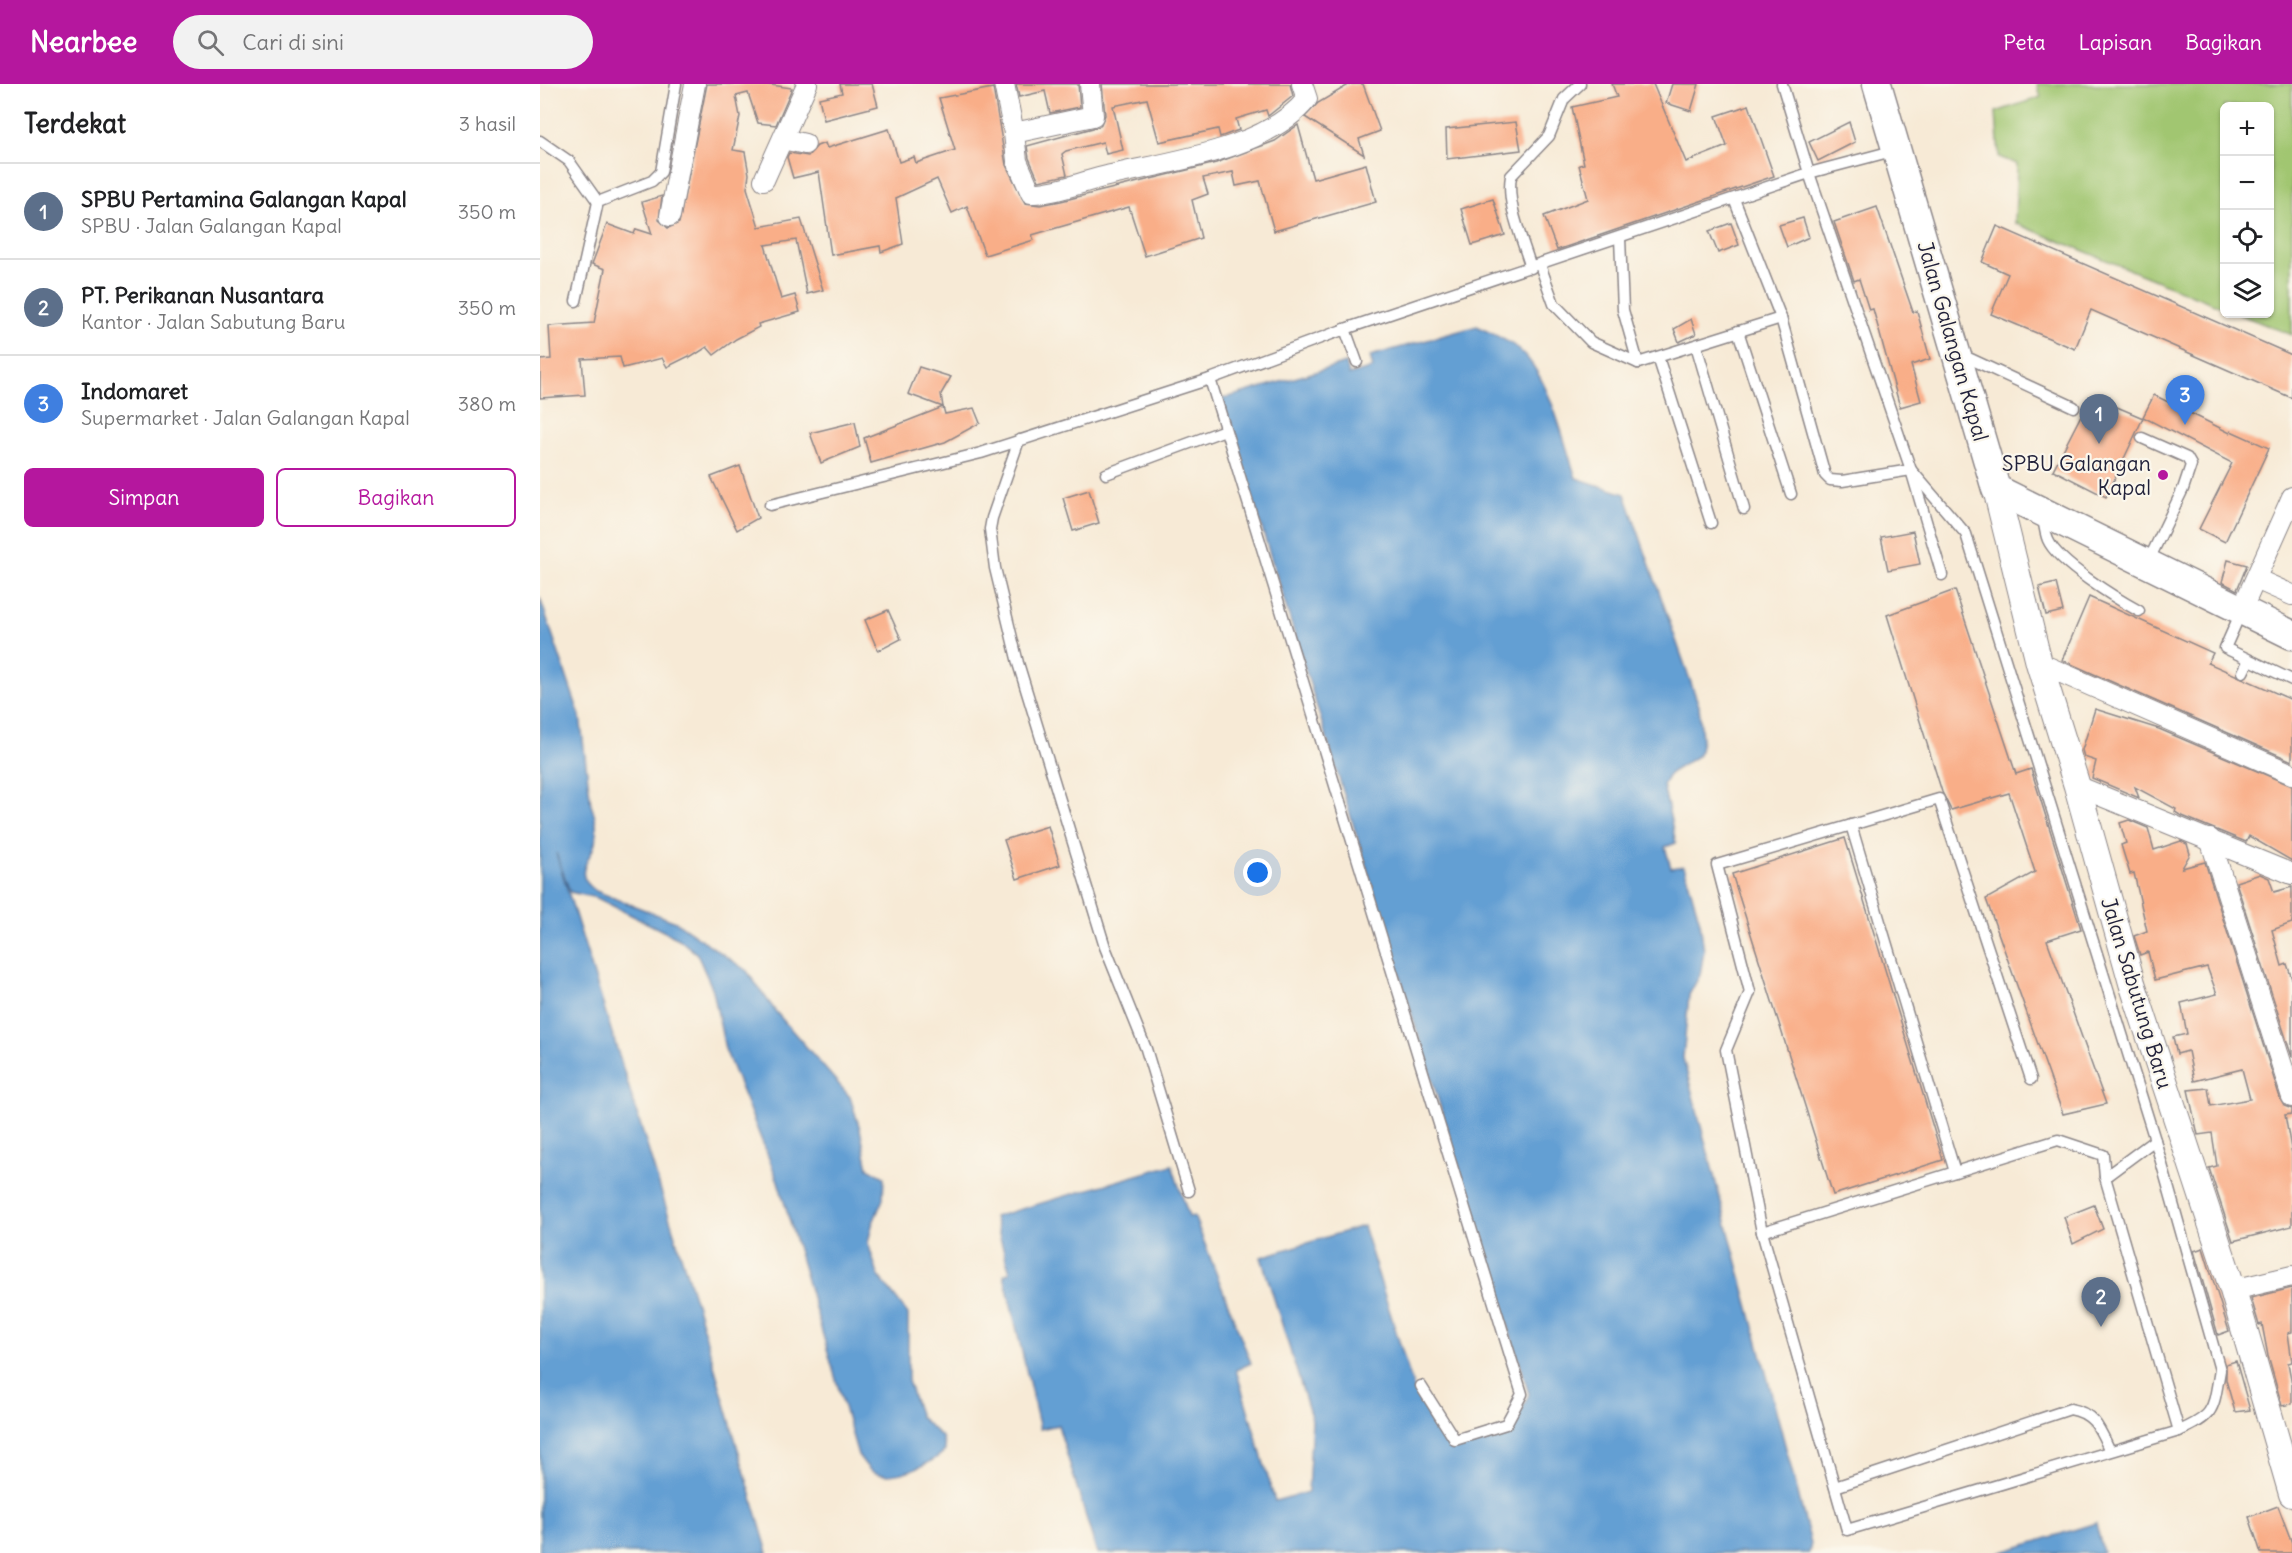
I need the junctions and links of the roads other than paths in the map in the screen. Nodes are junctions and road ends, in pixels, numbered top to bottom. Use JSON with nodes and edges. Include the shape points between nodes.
{"nodes":[{"id":1,"x":676,"y":84,"type":"edge"},
{"id":2,"x":695,"y":84,"type":"edge"},
{"id":3,"x":807,"y":84,"type":"edge"},
{"id":4,"x":1004,"y":84,"type":"edge"},
{"id":5,"x":1090,"y":84,"type":"edge"},
{"id":6,"x":1302,"y":84,"type":"edge"},
{"id":7,"x":1580,"y":84,"type":"edge"},
{"id":8,"x":1782,"y":84,"type":"edge"},
{"id":9,"x":1877,"y":84,"type":"edge"},
{"id":10,"x":1014,"y":133,"type":"junction"},
{"id":11,"x":783,"y":139,"type":"junction"},
{"id":12,"x":540,"y":141,"type":"edge"},
{"id":13,"x":805,"y":144,"type":"dead end"},
{"id":14,"x":1897,"y":150,"type":"junction"},
{"id":15,"x":1809,"y":173,"type":"junction"},
{"id":16,"x":764,"y":180,"type":"dead end"},
{"id":17,"x":1734,"y":199,"type":"junction"},
{"id":18,"x":598,"y":202,"type":"junction"},
{"id":19,"x":670,"y":216,"type":"dead end"},
{"id":20,"x":1620,"y":238,"type":"junction"},
{"id":21,"x":1535,"y":267,"type":"junction"},
{"id":22,"x":576,"y":301,"type":"dead end"},
{"id":23,"x":1781,"y":318,"type":"junction"},
{"id":24,"x":1345,"y":329,"type":"junction"},
{"id":25,"x":1738,"y":332,"type":"junction"},
{"id":26,"x":1696,"y":345,"type":"junction"},
{"id":27,"x":1956,"y":352,"type":"junction"},
{"id":28,"x":1658,"y":357,"type":"junction"},
{"id":29,"x":1357,"y":362,"type":"dead end"},
{"id":30,"x":1638,"y":363,"type":"junction"},
{"id":31,"x":1210,"y":379,"type":"junction"},
{"id":32,"x":2073,"y":406,"type":"dead end"},
{"id":33,"x":1225,"y":430,"type":"junction"},
{"id":34,"x":2142,"y":438,"type":"dead end"},
{"id":35,"x":1019,"y":440,"type":"junction"},
{"id":36,"x":1911,"y":470,"type":"junction"},
{"id":37,"x":1106,"y":474,"type":"dead end"},
{"id":38,"x":1996,"y":489,"type":"junction"},
{"id":39,"x":1791,"y":494,"type":"dead end"},
{"id":40,"x":2292,"y":497,"type":"edge"},
{"id":41,"x":770,"y":505,"type":"dead end"},
{"id":42,"x":1744,"y":509,"type":"dead end"},
{"id":43,"x":2041,"y":511,"type":"junction"},
{"id":44,"x":1711,"y":523,"type":"dead end"},
{"id":45,"x":2147,"y":564,"type":"junction"},
{"id":46,"x":1942,"y":575,"type":"dead end"},
{"id":47,"x":2256,"y":579,"type":"junction"},
{"id":48,"x":2292,"y":595,"type":"edge"},
{"id":49,"x":2139,"y":611,"type":"dead end"},
{"id":50,"x":2241,"y":611,"type":"junction"},
{"id":51,"x":2292,"y":635,"type":"edge"},
{"id":52,"x":2249,"y":660,"type":"junction"},
{"id":53,"x":2039,"y":663,"type":"junction"},
{"id":54,"x":2242,"y":672,"type":"dead end"},
{"id":55,"x":2292,"y":680,"type":"edge"},
{"id":56,"x":2292,"y":774,"type":"edge"},
{"id":57,"x":2077,"y":786,"type":"junction"},
{"id":58,"x":1851,"y":825,"type":"junction"},
{"id":59,"x":2210,"y":839,"type":"junction"},
{"id":60,"x":2292,"y":874,"type":"edge"},
{"id":61,"x":2031,"y":1078,"type":"dead end"},
{"id":62,"x":2292,"y":1097,"type":"edge"},
{"id":63,"x":2155,"y":1140,"type":"junction"},
{"id":64,"x":1955,"y":1172,"type":"junction"},
{"id":65,"x":2105,"y":1176,"type":"junction"},
{"id":66,"x":1189,"y":1191,"type":"dead end"},
{"id":67,"x":1762,"y":1232,"type":"junction"},
{"id":68,"x":2292,"y":1276,"type":"edge"},
{"id":69,"x":2233,"y":1290,"type":"junction"},
{"id":70,"x":1421,"y":1386,"type":"dead end"},
{"id":71,"x":2179,"y":1431,"type":"junction"},
{"id":72,"x":2110,"y":1451,"type":"junction"},
{"id":73,"x":1835,"y":1486,"type":"junction"},
{"id":74,"x":2292,"y":1494,"type":"edge"}],
"edges":[{"from":1,"to":18,"type":"lane","via":[[661,172],[652,181]]},
{"from":2,"to":19,"type":"street"},
{"from":3,"to":11,"type":"street"},
{"from":4,"to":10,"type":"street"},
{"from":5,"to":10,"type":"street","via":[[1093,116]]},
{"from":6,"to":10,"type":"street","via":[[1307,99],[1299,108],[1236,144],[1037,193],[1028,192],[1017,161]]},
{"from":7,"to":21,"type":"lane","via":[[1564,99],[1549,136],[1511,176],[1513,209]]},
{"from":8,"to":15,"type":"lane"},
{"from":9,"to":14,"type":"main road","name":"Jalan Galangan Kapal"},
{"from":11,"to":13,"type":"street"},
{"from":11,"to":16,"type":"street"},
{"from":12,"to":18,"type":"lane","via":[[569,161]]},
{"from":14,"to":15,"type":"lane"},
{"from":14,"to":27,"type":"main road","name":"Jalan Galangan Kapal"},
{"from":15,"to":17,"type":"lane"},
{"from":15,"to":36,"type":"lane"},
{"from":17,"to":20,"type":"lane"},
{"from":17,"to":23,"type":"lane"},
{"from":18,"to":22,"type":"lane"},
{"from":20,"to":21,"type":"lane"},
{"from":20,"to":30,"type":"lane","via":[[1623,310]]},
{"from":21,"to":24,"type":"lane"},
{"from":21,"to":30,"type":"lane","via":[[1554,304],[1591,342]]},
{"from":23,"to":25,"type":"lane"},
{"from":23,"to":36,"type":"lane","via":[[1825,475],[1830,480],[1842,481]]},
{"from":24,"to":29,"type":"lane"},
{"from":24,"to":31,"type":"lane"},
{"from":25,"to":26,"type":"lane"},
{"from":25,"to":39,"type":"lane"},
{"from":26,"to":28,"type":"lane"},
{"from":26,"to":42,"type":"lane"},
{"from":27,"to":32,"type":"lane"},
{"from":27,"to":38,"type":"main road","name":"Jalan Galangan Kapal"},
{"from":28,"to":30,"type":"lane"},
{"from":28,"to":44,"type":"lane"},
{"from":31,"to":33,"type":"lane"},
{"from":31,"to":35,"type":"lane"},
{"from":33,"to":37,"type":"lane"},
{"from":33,"to":70,"type":"lane","via":[[1522,1394],[1506,1424],[1455,1440]]},
{"from":34,"to":45,"type":"lane","via":[[2187,458],[2191,465]]},
{"from":35,"to":41,"type":"lane"},
{"from":35,"to":66,"type":"lane","via":[[992,518],[995,568],[1018,663],[1105,947],[1146,1049]]},
{"from":36,"to":46,"type":"lane"},
{"from":36,"to":63,"type":"lane","via":[[1966,534]]},
{"from":38,"to":43,"type":"main road"},
{"from":38,"to":53,"type":"street","name":"Jalan Sabutung Baru"},
{"from":40,"to":47,"type":"street"},
{"from":43,"to":45,"type":"main road"},
{"from":43,"to":49,"type":"lane","via":[[2055,550],[2102,591]]},
{"from":45,"to":50,"type":"main road"},
{"from":47,"to":48,"type":"street"},
{"from":47,"to":50,"type":"street"},
{"from":50,"to":51,"type":"main road"},
{"from":50,"to":52,"type":"lane","via":[[2225,648]]},
{"from":52,"to":54,"type":"lane"},
{"from":52,"to":55,"type":"lane"},
{"from":53,"to":56,"type":"street"},
{"from":53,"to":57,"type":"street","name":"Jalan Sabutung Baru"},
{"from":57,"to":59,"type":"street"},
{"from":57,"to":69,"type":"street","name":"Jalan Sabutung Baru","via":[[2132,983]]},
{"from":58,"to":61,"type":"lane","via":[[1939,799]]},
{"from":58,"to":64,"type":"lane"},
{"from":58,"to":67,"type":"lane","via":[[1717,866],[1750,992],[1726,1050]]},
{"from":59,"to":60,"type":"street"},
{"from":59,"to":62,"type":"street"},
{"from":63,"to":65,"type":"lane"},
{"from":63,"to":71,"type":"lane","via":[[2220,1370],[2213,1408],[2202,1421]]},
{"from":64,"to":65,"type":"lane","via":[[2058,1140],[2103,1155]]},
{"from":64,"to":67,"type":"lane"},
{"from":65,"to":71,"type":"lane"},
{"from":67,"to":73,"type":"lane"},
{"from":68,"to":69,"type":"street"},
{"from":69,"to":74,"type":"street","name":"Jalan Sabutung Baru"},
{"from":71,"to":72,"type":"lane"},
{"from":72,"to":73,"type":"lane","via":[[2094,1418],[2070,1409]]},
{"from":72,"to":73,"type":"lane","via":[[1847,1530]]}]}
